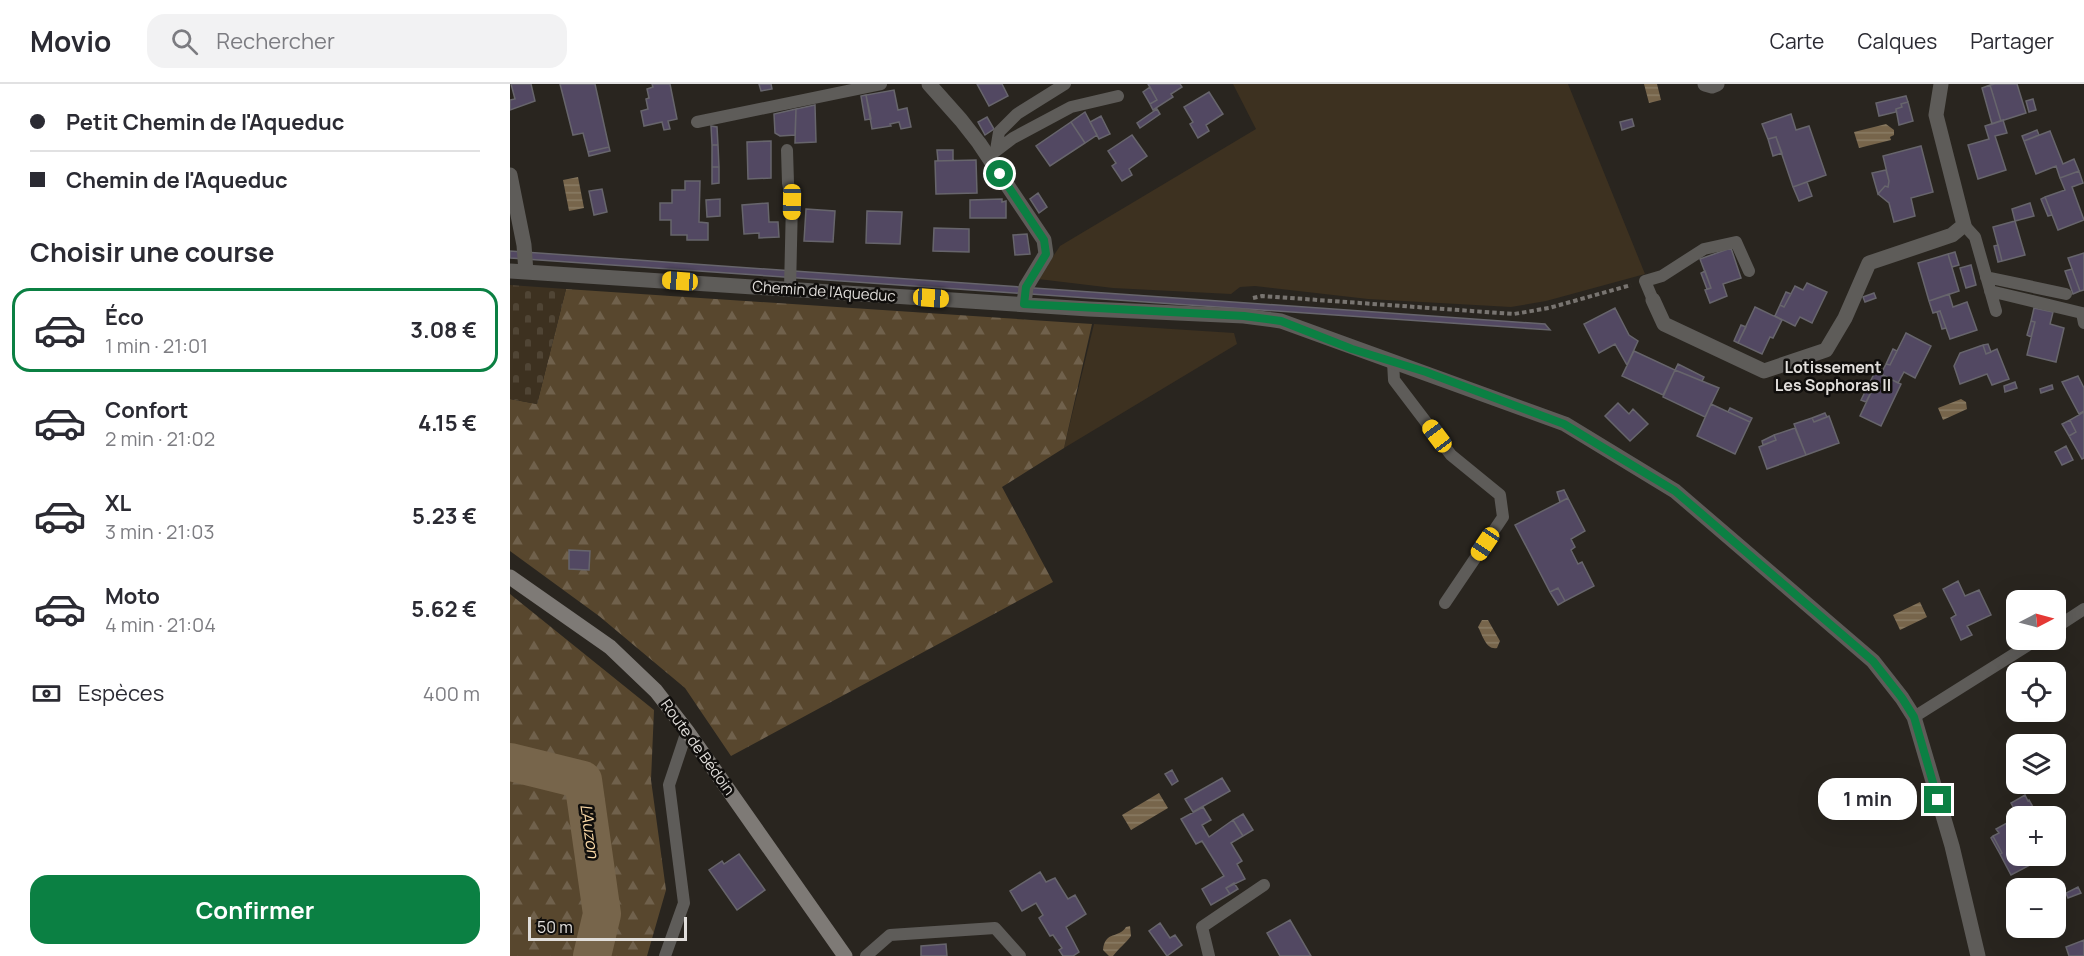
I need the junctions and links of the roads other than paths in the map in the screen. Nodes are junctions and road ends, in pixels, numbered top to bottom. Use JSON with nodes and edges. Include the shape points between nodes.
{"nodes":[{"id":1,"x":880,"y":84,"type":"edge"},
{"id":2,"x":929,"y":84,"type":"edge"},
{"id":3,"x":1065,"y":84,"type":"edge"},
{"id":4,"x":1704,"y":84,"type":"edge"},
{"id":5,"x":1717,"y":84,"type":"edge"},
{"id":6,"x":1941,"y":84,"type":"edge"},
{"id":7,"x":1119,"y":96,"type":"dead end"},
{"id":8,"x":697,"y":122,"type":"dead end"},
{"id":9,"x":787,"y":150,"type":"dead end"},
{"id":10,"x":992,"y":154,"type":"junction"},
{"id":11,"x":511,"y":185,"type":"edge"},
{"id":12,"x":1964,"y":225,"type":"junction"},
{"id":13,"x":1749,"y":270,"type":"dead end"},
{"id":14,"x":510,"y":271,"type":"edge"},
{"id":15,"x":526,"y":272,"type":"junction"},
{"id":16,"x":1986,"y":277,"type":"junction"},
{"id":17,"x":790,"y":289,"type":"junction"},
{"id":18,"x":1990,"y":291,"type":"junction"},
{"id":19,"x":2066,"y":294,"type":"dead end"},
{"id":20,"x":1653,"y":300,"type":"joint"},
{"id":21,"x":1024,"y":304,"type":"junction"},
{"id":22,"x":1996,"y":311,"type":"dead end"},
{"id":23,"x":2084,"y":322,"type":"edge"},
{"id":24,"x":1393,"y":362,"type":"junction"},
{"id":25,"x":510,"y":577,"type":"edge"},
{"id":26,"x":1445,"y":603,"type":"dead end"},
{"id":27,"x":2084,"y":609,"type":"edge"},
{"id":28,"x":2066,"y":621,"type":"edge"},
{"id":29,"x":2021,"y":650,"type":"edge"},
{"id":30,"x":1914,"y":717,"type":"junction"},
{"id":31,"x":687,"y":731,"type":"junction"},
{"id":32,"x":1264,"y":885,"type":"dead end"},
{"id":33,"x":665,"y":956,"type":"edge"},
{"id":34,"x":845,"y":956,"type":"edge"},
{"id":35,"x":866,"y":956,"type":"edge"},
{"id":36,"x":1020,"y":956,"type":"edge"},
{"id":37,"x":1209,"y":956,"type":"edge"},
{"id":38,"x":1978,"y":956,"type":"edge"}],
"edges":[{"from":1,"to":8,"type":"lane"},
{"from":2,"to":10,"type":"street"},
{"from":3,"to":10,"type":"lane","via":[[1011,120],[999,132]]},
{"from":4,"to":5,"type":"street"},
{"from":6,"to":12,"type":"street","via":[[1936,115]]},
{"from":7,"to":10,"type":"lane","via":[[1071,107],[1013,138]]},
{"from":9,"to":17,"type":"lane","via":[[792,202]]},
{"from":10,"to":21,"type":"street","via":[[1044,240],[1046,254],[1026,287]]},
{"from":11,"to":15,"type":"street"},
{"from":12,"to":16,"type":"lane","via":[[1975,237]]},
{"from":12,"to":20,"type":"street","via":[[1952,235],[1869,263],[1826,350],[1764,371],[1664,324]]},
{"from":13,"to":20,"type":"lane","via":[[1736,242],[1704,249],[1662,276],[1645,281]]},
{"from":14,"to":15,"type":"street","name":"Chemin de l'Aqueduc"},
{"from":15,"to":17,"type":"street","name":"Chemin de l'Aqueduc"},
{"from":16,"to":18,"type":"lane"},
{"from":16,"to":19,"type":"lane"},
{"from":17,"to":21,"type":"street","name":"Chemin de l'Aqueduc"},
{"from":18,"to":22,"type":"lane"},
{"from":18,"to":23,"type":"lane","via":[[2082,313]]},
{"from":21,"to":24,"type":"street","name":"Chemin de l'Aqueduc","via":[[1281,321]]},
{"from":24,"to":26,"type":"lane","via":[[1394,380],[1451,455],[1500,495],[1503,517]]},
{"from":24,"to":30,"type":"street","name":"Chemin de l'Aqueduc","via":[[1564,424],[1675,491],[1873,661]]},
{"from":25,"to":31,"type":"main road","name":"Route de Bédoin","via":[[610,647],[656,691]]},
{"from":27,"to":28,"type":"lane"},
{"from":29,"to":30,"type":"lane"},
{"from":30,"to":38,"type":"street","name":"Chemin de l'Aqueduc","via":[[1952,846]]},
{"from":31,"to":33,"type":"lane","via":[[669,785],[684,903]]},
{"from":31,"to":34,"type":"main road","name":"Route de Bédoin"},
{"from":32,"to":37,"type":"lane","via":[[1202,927]]},
{"from":35,"to":36,"type":"lane","via":[[890,935],[995,928]]}]}
